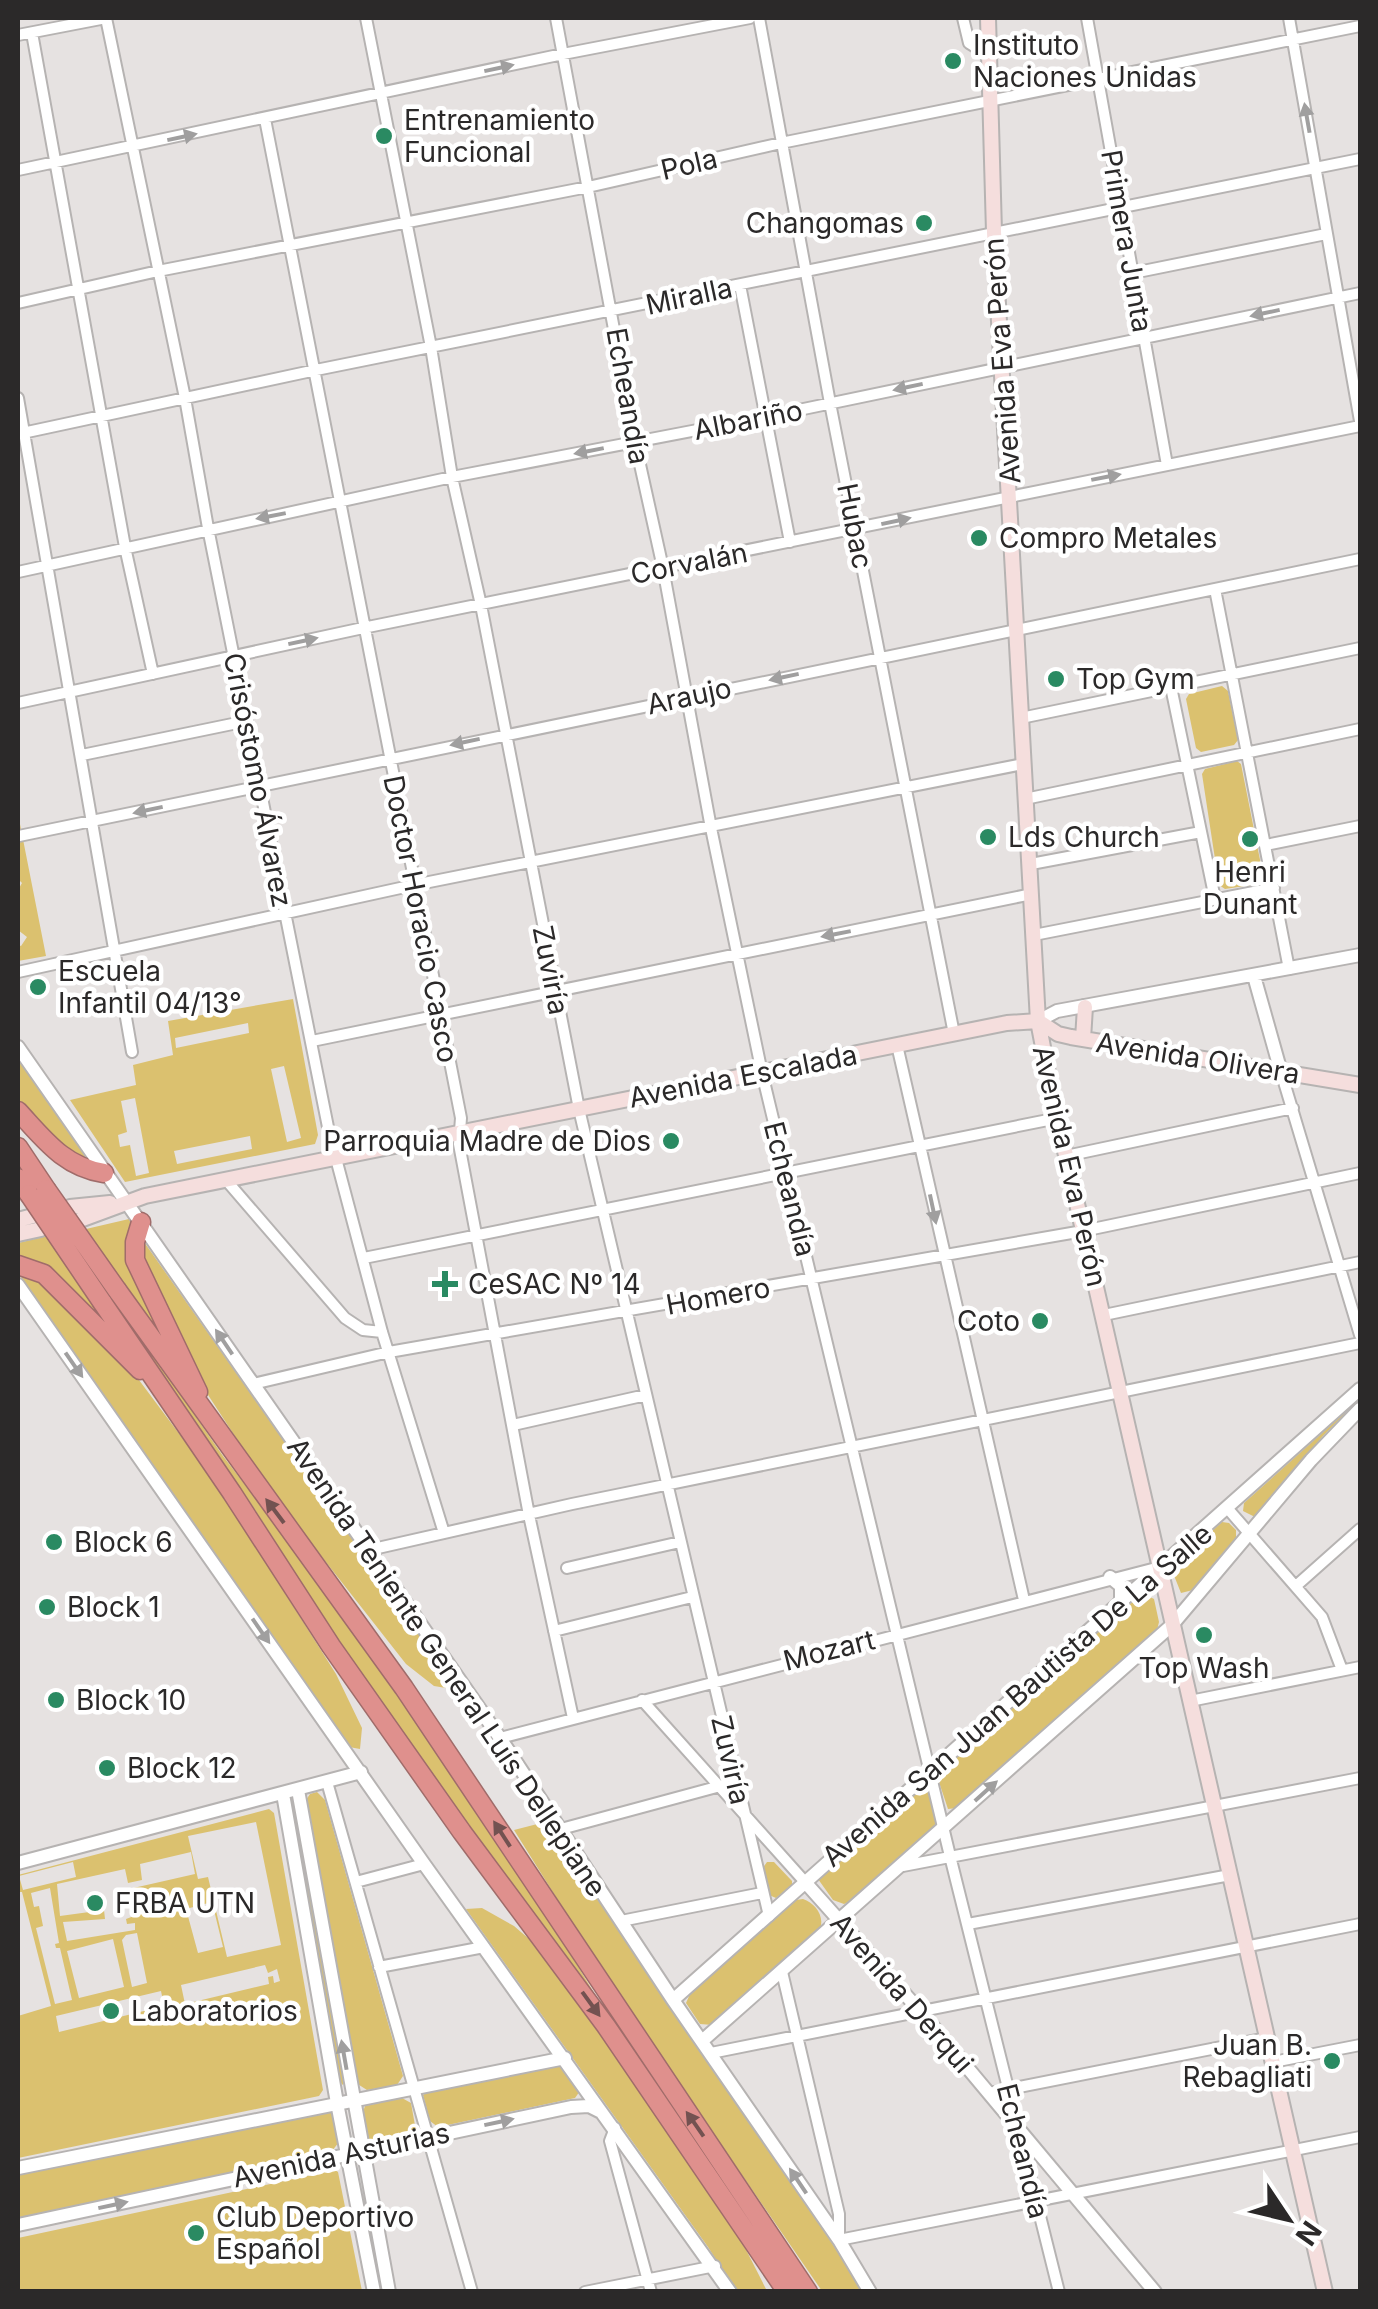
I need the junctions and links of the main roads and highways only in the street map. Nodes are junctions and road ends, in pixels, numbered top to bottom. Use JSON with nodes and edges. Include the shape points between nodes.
{"nodes":[{"id":1,"x":988,"y":18,"type":"edge"},
{"id":2,"x":1085,"y":1007,"type":"road end"},
{"id":3,"x":1038,"y":1021,"type":"junction"},
{"id":4,"x":1084,"y":1039,"type":"junction"},
{"id":5,"x":1360,"y":1086,"type":"edge"},
{"id":6,"x":18,"y":1111,"type":"edge"},
{"id":7,"x":18,"y":1147,"type":"edge"},
{"id":8,"x":104,"y":1173,"type":"road end"},
{"id":9,"x":31,"y":1187,"type":"edge"},
{"id":10,"x":126,"y":1201,"type":"junction"},
{"id":11,"x":70,"y":1207,"type":"dead end"},
{"id":12,"x":80,"y":1220,"type":"dead end"},
{"id":13,"x":31,"y":1222,"type":"edge"},
{"id":14,"x":141,"y":1222,"type":"road end"},
{"id":15,"x":18,"y":1234,"type":"edge"},
{"id":16,"x":18,"y":1265,"type":"edge"},
{"id":17,"x":110,"y":1296,"type":"junction"},
{"id":18,"x":167,"y":1396,"type":"junction"},
{"id":19,"x":214,"y":1428,"type":"junction"},
{"id":20,"x":745,"y":2227,"type":"junction"},
{"id":21,"x":774,"y":2292,"type":"edge"},
{"id":22,"x":787,"y":2292,"type":"edge"},
{"id":23,"x":808,"y":2292,"type":"edge"},
{"id":24,"x":1324,"y":2292,"type":"edge"}],
"edges":[{"from":1,"to":3,"type":"main road","name":"Avenida Eva Perón"},
{"from":2,"to":4,"type":"main road"},
{"from":3,"to":4,"type":"main road","name":"Avenida Olivera"},
{"from":3,"to":10,"type":"main road","name":"Avenida Escalada"},
{"from":3,"to":24,"type":"main road","name":"Avenida Eva Perón"},
{"from":4,"to":5,"type":"main road","name":"Avenida Olivera"},
{"from":6,"to":8,"type":"highway","via":[[64,1159]]},
{"from":7,"to":9,"type":"highway"},
{"from":9,"to":17,"type":"highway","bridge":true},
{"from":10,"to":11,"type":"main road","name":"Avenida Escalada"},
{"from":10,"to":12,"type":"main road","name":"Avenida Escalada"},
{"from":13,"to":15,"type":"main road"},
{"from":14,"to":19,"type":"highway","via":[[135,1260]]},
{"from":16,"to":18,"type":"highway","via":[[44,1274]]},
{"from":17,"to":18,"type":"highway"},
{"from":17,"to":19,"type":"highway"},
{"from":18,"to":20,"type":"highway","one_way":true,"via":[[331,1646]]},
{"from":23,"to":19,"type":"highway","one_way":true,"via":[[404,1688]]},
{"from":20,"to":21,"type":"highway"},
{"from":20,"to":22,"type":"highway"}]}
